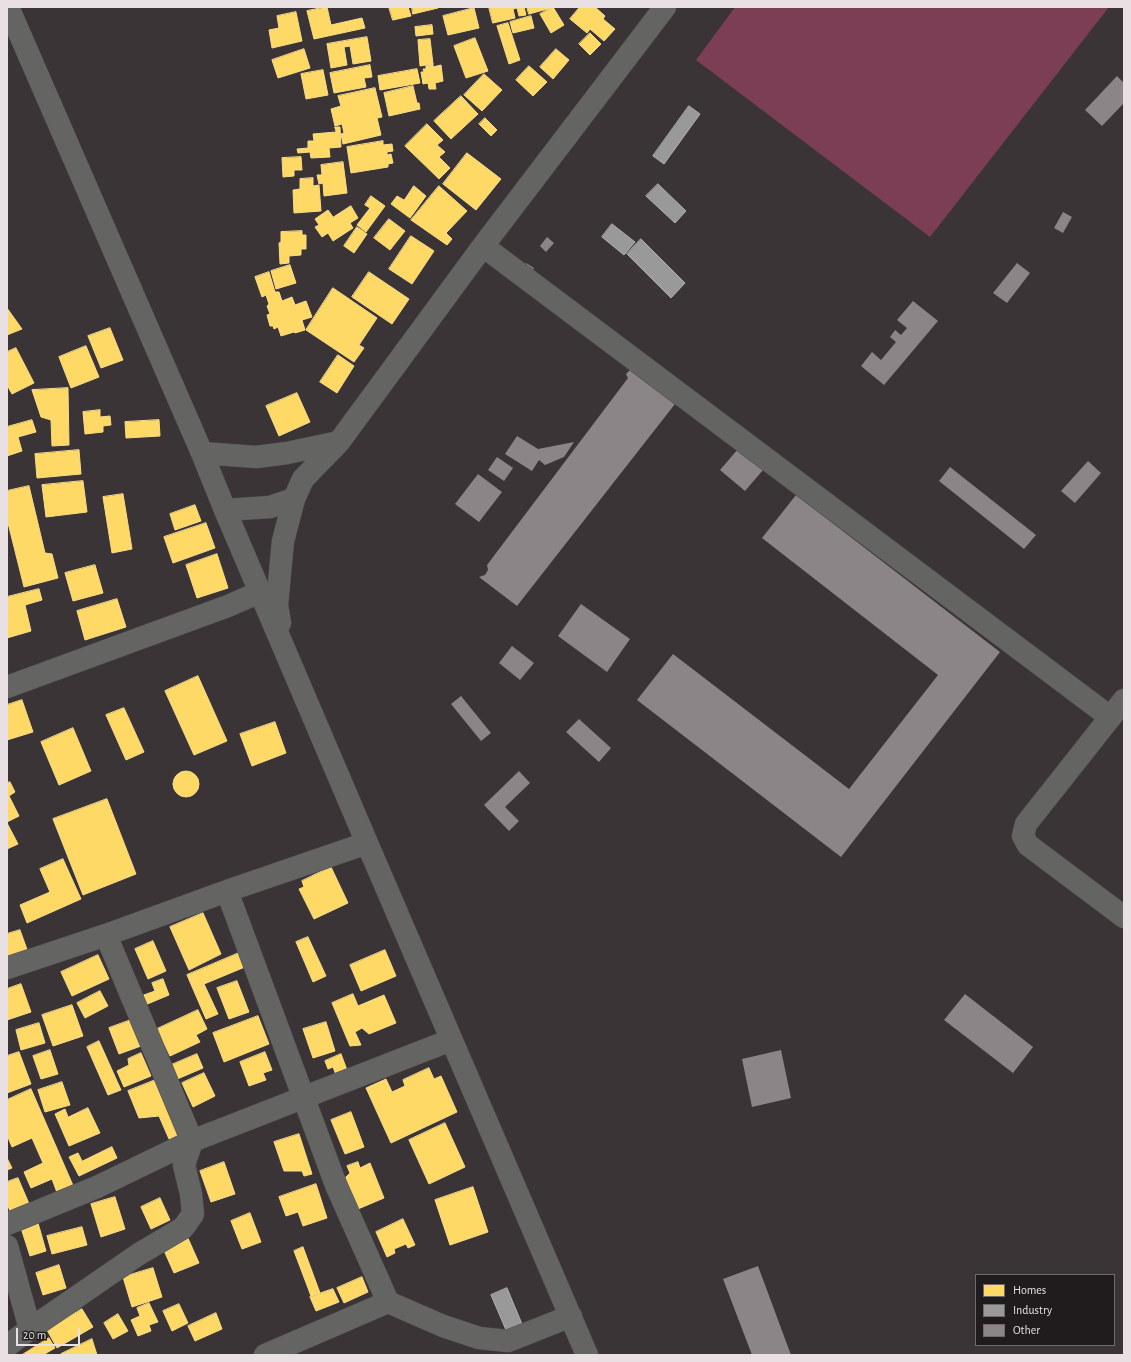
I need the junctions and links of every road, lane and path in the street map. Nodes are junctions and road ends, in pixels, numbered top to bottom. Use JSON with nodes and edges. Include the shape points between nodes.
{"nodes":[{"id":1,"x":8,"y":7,"type":"edge"},
{"id":2,"x":665,"y":7,"type":"edge"},
{"id":3,"x":483,"y":246,"type":"junction"},
{"id":4,"x":339,"y":442,"type":"junction"},
{"id":5,"x":202,"y":453,"type":"junction"},
{"id":6,"x":294,"y":499,"type":"junction"},
{"id":7,"x":225,"y":510,"type":"junction"},
{"id":8,"x":260,"y":592,"type":"junction"},
{"id":9,"x":284,"y":648,"type":"junction"},
{"id":10,"x":7,"y":686,"type":"edge"},
{"id":11,"x":1124,"y":700,"type":"edge"},
{"id":12,"x":1110,"y":717,"type":"junction"},
{"id":13,"x":367,"y":843,"type":"junction"},
{"id":14,"x":228,"y":891,"type":"junction"},
{"id":15,"x":1124,"y":917,"type":"edge"},
{"id":16,"x":106,"y":935,"type":"junction"},
{"id":17,"x":7,"y":968,"type":"edge"},
{"id":18,"x":451,"y":1040,"type":"junction"},
{"id":19,"x":303,"y":1097,"type":"junction"},
{"id":20,"x":192,"y":1141,"type":"junction"},
{"id":21,"x":7,"y":1224,"type":"edge"},
{"id":22,"x":7,"y":1246,"type":"edge"},
{"id":23,"x":388,"y":1302,"type":"junction"},
{"id":24,"x":571,"y":1316,"type":"junction"},
{"id":25,"x":30,"y":1329,"type":"junction"},
{"id":26,"x":508,"y":1341,"type":"junction"},
{"id":27,"x":7,"y":1346,"type":"edge"},
{"id":28,"x":264,"y":1355,"type":"edge"},
{"id":29,"x":491,"y":1355,"type":"edge"},
{"id":30,"x":588,"y":1355,"type":"edge"}],
"edges":[{"from":1,"to":5,"type":"street"},
{"from":2,"to":3,"type":"street"},
{"from":3,"to":4,"type":"street"},
{"from":3,"to":12,"type":"street"},
{"from":4,"to":5,"type":"street","via":[[256,457]]},
{"from":4,"to":6,"type":"street","via":[[303,479]]},
{"from":5,"to":7,"type":"street"},
{"from":6,"to":7,"type":"street","via":[[270,507]]},
{"from":6,"to":9,"type":"street","via":[[283,541],[277,605]]},
{"from":7,"to":8,"type":"street"},
{"from":8,"to":9,"type":"street"},
{"from":8,"to":10,"type":"street"},
{"from":9,"to":13,"type":"street"},
{"from":11,"to":12,"type":"street"},
{"from":12,"to":15,"type":"street","via":[[1026,824],[1023,836],[1028,845]]},
{"from":13,"to":14,"type":"street"},
{"from":13,"to":18,"type":"street"},
{"from":14,"to":16,"type":"street"},
{"from":14,"to":19,"type":"street"},
{"from":16,"to":17,"type":"street"},
{"from":16,"to":20,"type":"street"},
{"from":18,"to":19,"type":"street"},
{"from":18,"to":24,"type":"street"},
{"from":19,"to":20,"type":"street"},
{"from":19,"to":23,"type":"street","via":[[336,1185]]},
{"from":20,"to":21,"type":"street","via":[[97,1187]]},
{"from":20,"to":25,"type":"street","via":[[184,1165],[193,1214],[183,1228],[139,1254]]},
{"from":22,"to":25,"type":"street"},
{"from":23,"to":26,"type":"street","via":[[443,1326],[479,1338]]},
{"from":23,"to":28,"type":"street"},
{"from":24,"to":26,"type":"street"},
{"from":24,"to":30,"type":"street"},
{"from":25,"to":27,"type":"street"},
{"from":26,"to":29,"type":"street"}]}
